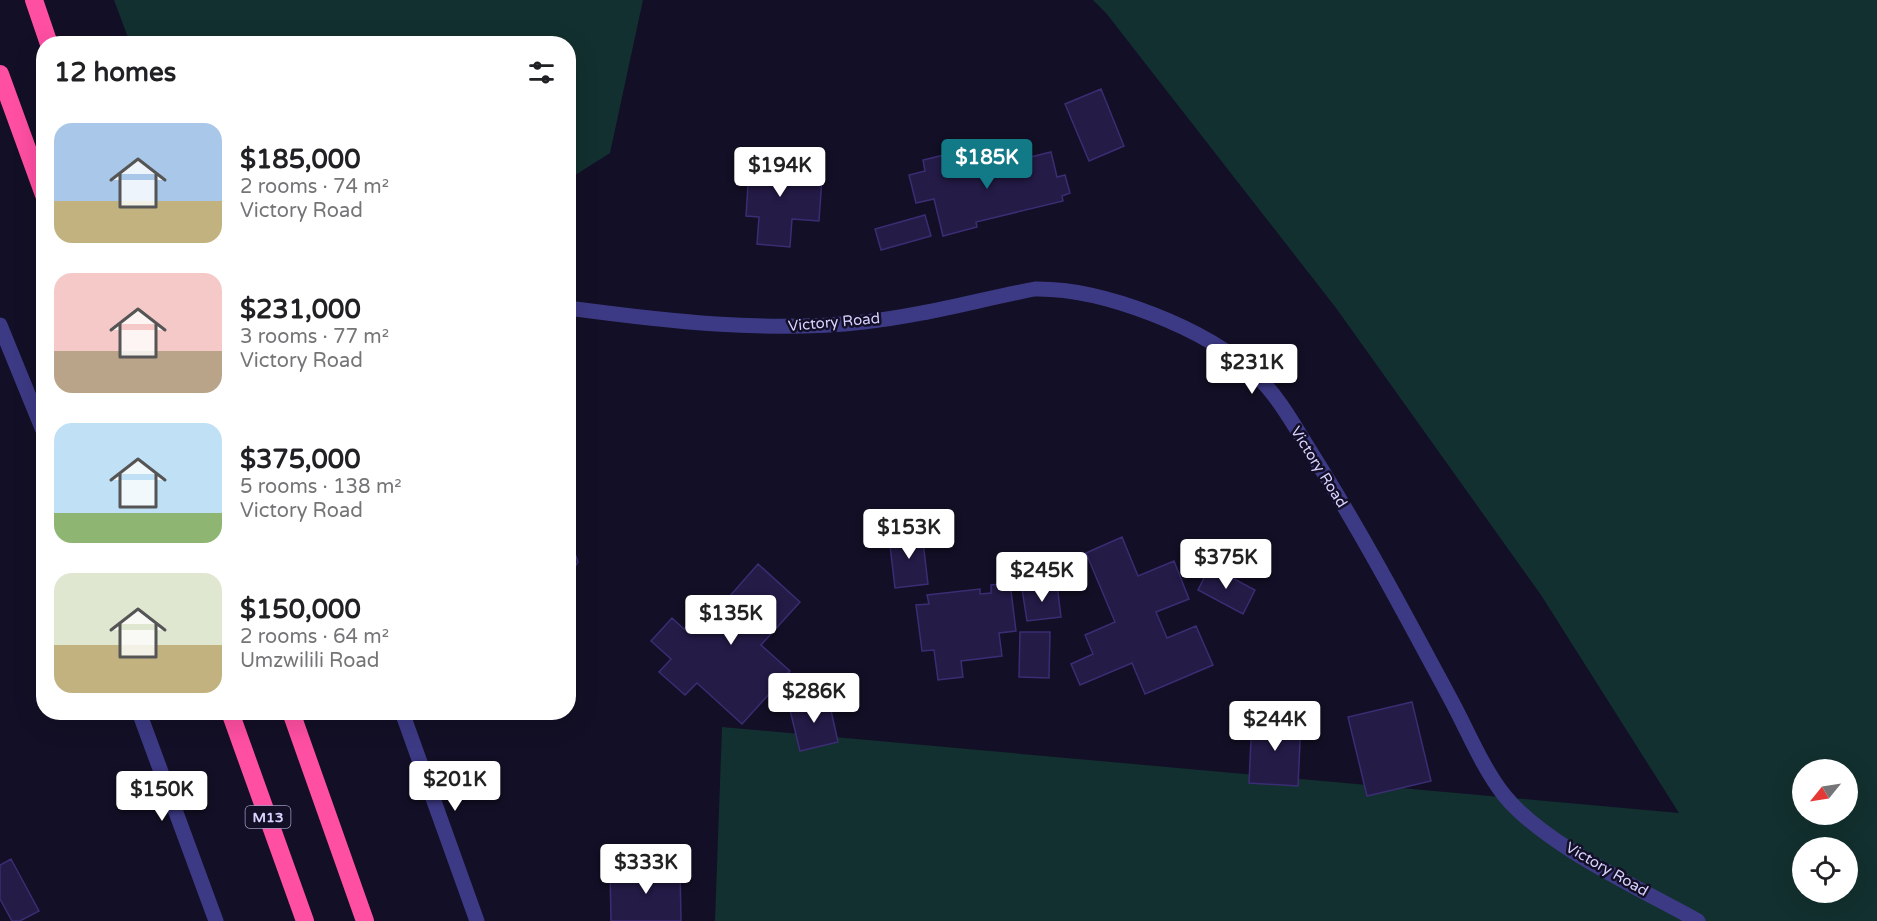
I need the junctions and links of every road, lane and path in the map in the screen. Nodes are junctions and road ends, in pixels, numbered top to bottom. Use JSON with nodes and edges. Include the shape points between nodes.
{"nodes":[{"id":1,"x":34,"y":0,"type":"edge"},
{"id":2,"x":46,"y":36,"type":"edge"},
{"id":3,"x":0,"y":74,"type":"edge"},
{"id":4,"x":36,"y":173,"type":"edge"},
{"id":5,"x":576,"y":309,"type":"edge"},
{"id":6,"x":0,"y":325,"type":"edge"},
{"id":7,"x":36,"y":413,"type":"edge"},
{"id":8,"x":142,"y":720,"type":"edge"},
{"id":9,"x":233,"y":720,"type":"edge"},
{"id":10,"x":294,"y":720,"type":"edge"},
{"id":11,"x":405,"y":720,"type":"edge"},
{"id":12,"x":216,"y":921,"type":"edge"},
{"id":13,"x":305,"y":921,"type":"edge"},
{"id":14,"x":364,"y":921,"type":"edge"},
{"id":15,"x":477,"y":921,"type":"edge"},
{"id":16,"x":1698,"y":921,"type":"edge"}],
"edges":[{"from":1,"to":2,"type":"highway"},
{"from":3,"to":4,"type":"highway"},
{"from":5,"to":16,"type":"street","name":"Victory Road","via":[[781,327],[865,322],[1049,288],[1079,292],[1139,310],[1191,332],[1245,365],[1279,402],[1374,559],[1507,798],[1587,859]]},
{"from":6,"to":7,"type":"street"},
{"from":8,"to":12,"type":"street"},
{"from":9,"to":13,"type":"highway","number":"M13"},
{"from":10,"to":14,"type":"highway"},
{"from":11,"to":15,"type":"street"}]}
